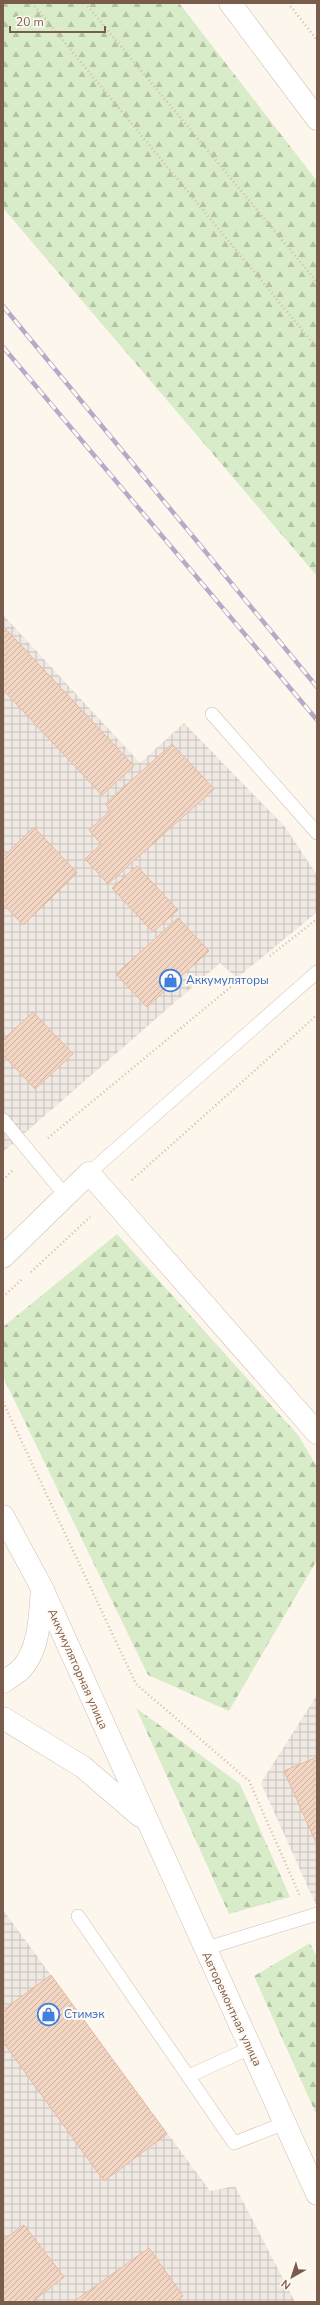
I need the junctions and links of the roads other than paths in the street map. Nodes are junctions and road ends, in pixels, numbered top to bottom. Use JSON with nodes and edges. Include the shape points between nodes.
{"nodes":[{"id":1,"x":230,"y":3,"type":"edge"},
{"id":2,"x":317,"y":119,"type":"edge"},
{"id":3,"x":212,"y":714,"type":"dead end"},
{"id":4,"x":317,"y":833,"type":"edge"},
{"id":5,"x":317,"y":972,"type":"edge"},
{"id":6,"x":3,"y":1120,"type":"edge"},
{"id":7,"x":89,"y":1173,"type":"junction"},
{"id":8,"x":65,"y":1195,"type":"junction"},
{"id":9,"x":3,"y":1257,"type":"edge"},
{"id":10,"x":317,"y":1433,"type":"edge"},
{"id":11,"x":3,"y":1516,"type":"edge"},
{"id":12,"x":42,"y":1588,"type":"junction"},
{"id":13,"x":3,"y":1682,"type":"edge"},
{"id":14,"x":3,"y":1718,"type":"edge"},
{"id":15,"x":148,"y":1824,"type":"junction"},
{"id":16,"x":78,"y":1916,"type":"dead end"},
{"id":17,"x":313,"y":1916,"type":"edge"},
{"id":18,"x":204,"y":1949,"type":"junction"},
{"id":19,"x":250,"y":2048,"type":"junction"},
{"id":20,"x":189,"y":2076,"type":"junction"},
{"id":21,"x":285,"y":2123,"type":"junction"},
{"id":22,"x":317,"y":2194,"type":"edge"}],
"edges":[{"from":1,"to":2,"type":"street"},
{"from":3,"to":4,"type":"lane"},
{"from":5,"to":7,"type":"lane"},
{"from":6,"to":8,"type":"lane"},
{"from":7,"to":8,"type":"street"},
{"from":7,"to":10,"type":"street"},
{"from":8,"to":9,"type":"street"},
{"from":11,"to":12,"type":"street","name":"Аккумуляторная улица"},
{"from":12,"to":13,"type":"street","via":[[38,1628],[31,1653],[19,1671]]},
{"from":12,"to":15,"type":"street","name":"Аккумуляторная улица"},
{"from":14,"to":15,"type":"street","via":[[83,1767],[117,1794]]},
{"from":15,"to":18,"type":"street","name":"Авторемонтная улица"},
{"from":16,"to":20,"type":"lane"},
{"from":17,"to":18,"type":"lane"},
{"from":18,"to":19,"type":"street","name":"Авторемонтная улица"},
{"from":19,"to":20,"type":"lane"},
{"from":19,"to":21,"type":"street","name":"Авторемонтная улица"},
{"from":20,"to":21,"type":"lane","via":[[234,2143]]},
{"from":21,"to":22,"type":"street","name":"Авторемонтная улица"}]}
